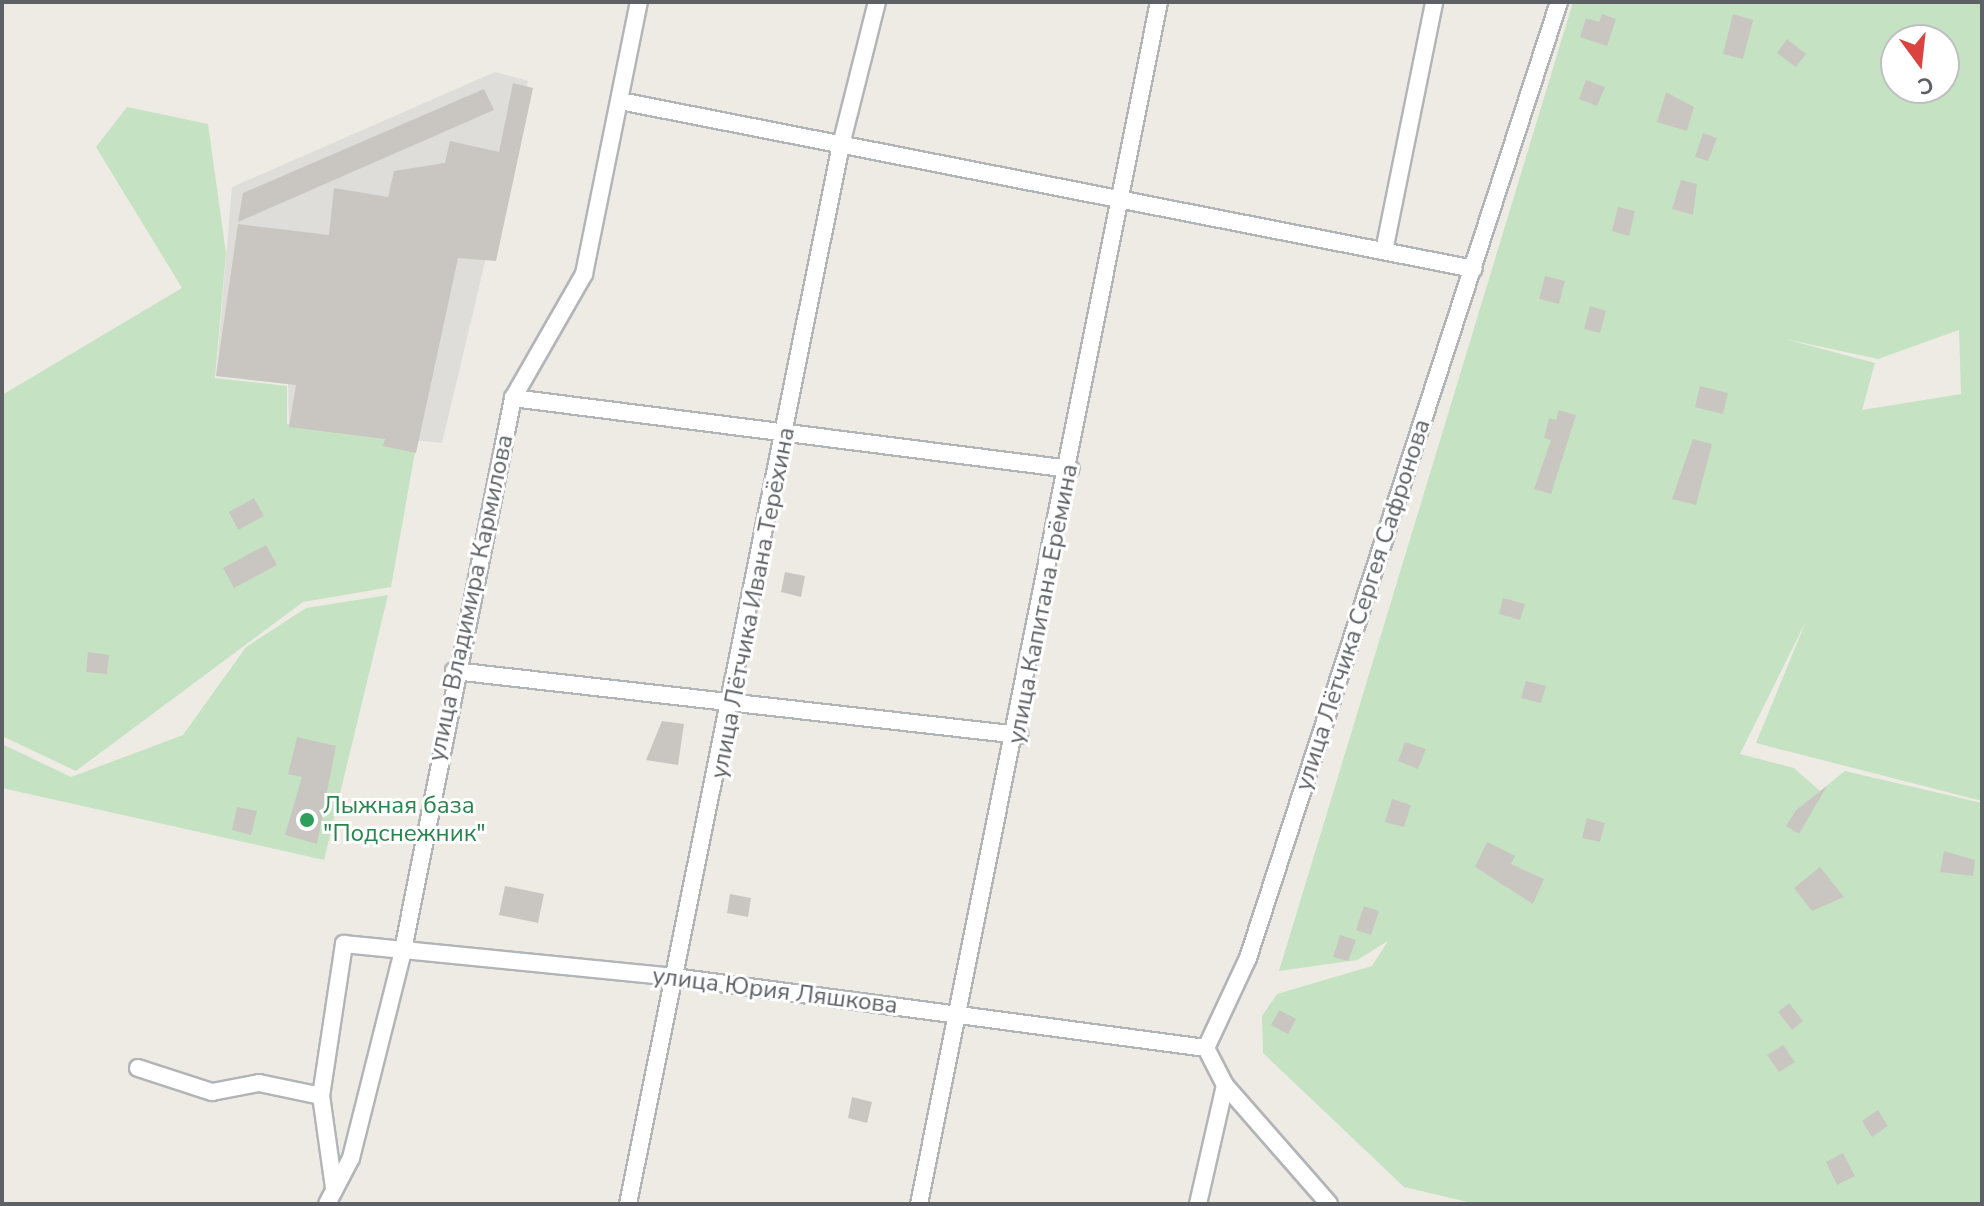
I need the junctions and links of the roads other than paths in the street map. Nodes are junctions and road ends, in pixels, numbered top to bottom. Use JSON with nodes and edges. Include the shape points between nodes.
{"nodes":[{"id":1,"x":639,"y":2,"type":"edge"},
{"id":2,"x":877,"y":2,"type":"edge"},
{"id":3,"x":1159,"y":2,"type":"edge"},
{"id":4,"x":1434,"y":2,"type":"edge"},
{"id":5,"x":1559,"y":2,"type":"edge"},
{"id":6,"x":620,"y":101,"type":"junction"},
{"id":7,"x":841,"y":145,"type":"junction"},
{"id":8,"x":1120,"y":198,"type":"junction"},
{"id":9,"x":1384,"y":251,"type":"junction"},
{"id":10,"x":1474,"y":269,"type":"junction"},
{"id":11,"x":513,"y":398,"type":"junction"},
{"id":12,"x":787,"y":434,"type":"junction"},
{"id":13,"x":1070,"y":469,"type":"junction"},
{"id":14,"x":454,"y":671,"type":"junction"},
{"id":15,"x":734,"y":701,"type":"junction"},
{"id":16,"x":1019,"y":735,"type":"junction"},
{"id":17,"x":402,"y":955,"type":"junction"},
{"id":18,"x":674,"y":977,"type":"junction"},
{"id":19,"x":958,"y":1013,"type":"junction"},
{"id":20,"x":1206,"y":1048,"type":"junction"},
{"id":21,"x":138,"y":1068,"type":"dead end"},
{"id":22,"x":1225,"y":1085,"type":"junction"},
{"id":23,"x":321,"y":1096,"type":"junction"},
{"id":24,"x":334,"y":1188,"type":"junction"},
{"id":25,"x":327,"y":1204,"type":"edge"},
{"id":26,"x":628,"y":1204,"type":"edge"},
{"id":27,"x":919,"y":1204,"type":"edge"},
{"id":28,"x":1198,"y":1204,"type":"edge"},
{"id":29,"x":1329,"y":1204,"type":"edge"}],
"edges":[{"from":1,"to":6,"type":"street","name":"улица Владимира Кармилова"},
{"from":2,"to":7,"type":"street","name":"улица Лётчика Ивана Терёхина"},
{"from":3,"to":8,"type":"street","name":"улица Капитана Ерёмина"},
{"from":4,"to":9,"type":"street"},
{"from":5,"to":10,"type":"street","name":"улица Лётчика Сергея Сафронова"},
{"from":6,"to":7,"type":"street"},
{"from":6,"to":11,"type":"street","name":"улица Владимира Кармилова","via":[[584,274]]},
{"from":7,"to":8,"type":"street"},
{"from":7,"to":12,"type":"street","name":"улица Лётчика Ивана Терёхина"},
{"from":8,"to":9,"type":"street"},
{"from":8,"to":13,"type":"street","name":"улица Капитана Ерёмина"},
{"from":9,"to":10,"type":"street"},
{"from":10,"to":20,"type":"street","name":"улица Лётчика Сергея Сафронова","via":[[1248,958]]},
{"from":11,"to":12,"type":"street"},
{"from":11,"to":14,"type":"street","name":"улица Владимира Кармилова"},
{"from":12,"to":13,"type":"street"},
{"from":12,"to":15,"type":"street","name":"улица Лётчика Ивана Терёхина"},
{"from":13,"to":16,"type":"street","name":"улица Капитана Ерёмина"},
{"from":14,"to":15,"type":"street"},
{"from":14,"to":17,"type":"street","name":"улица Владимира Кармилова"},
{"from":15,"to":16,"type":"street"},
{"from":15,"to":18,"type":"street","name":"улица Лётчика Ивана Терёхина"},
{"from":16,"to":19,"type":"street","name":"улица Капитана Ерёмина"},
{"from":17,"to":18,"type":"street","name":"улица Юрия Ляшкова"},
{"from":17,"to":23,"type":"street","name":"улица Юрия Ляшкова","via":[[344,944]]},
{"from":17,"to":24,"type":"street","name":"улица Владимира Кармилова","via":[[371,1091]]},
{"from":18,"to":19,"type":"street","name":"улица Юрия Ляшкова"},
{"from":18,"to":26,"type":"street","name":"улица Лётчика Ивана Терёхина"},
{"from":19,"to":20,"type":"street","name":"улица Юрия Ляшкова"},
{"from":19,"to":27,"type":"street","name":"улица Капитана Ерёмина"},
{"from":20,"to":22,"type":"street"},
{"from":21,"to":23,"type":"street","via":[[212,1092],[259,1083]]},
{"from":22,"to":28,"type":"street"},
{"from":22,"to":29,"type":"street"},
{"from":23,"to":24,"type":"street"},
{"from":24,"to":25,"type":"street","name":"улица Владимира Кармилова"}]}
